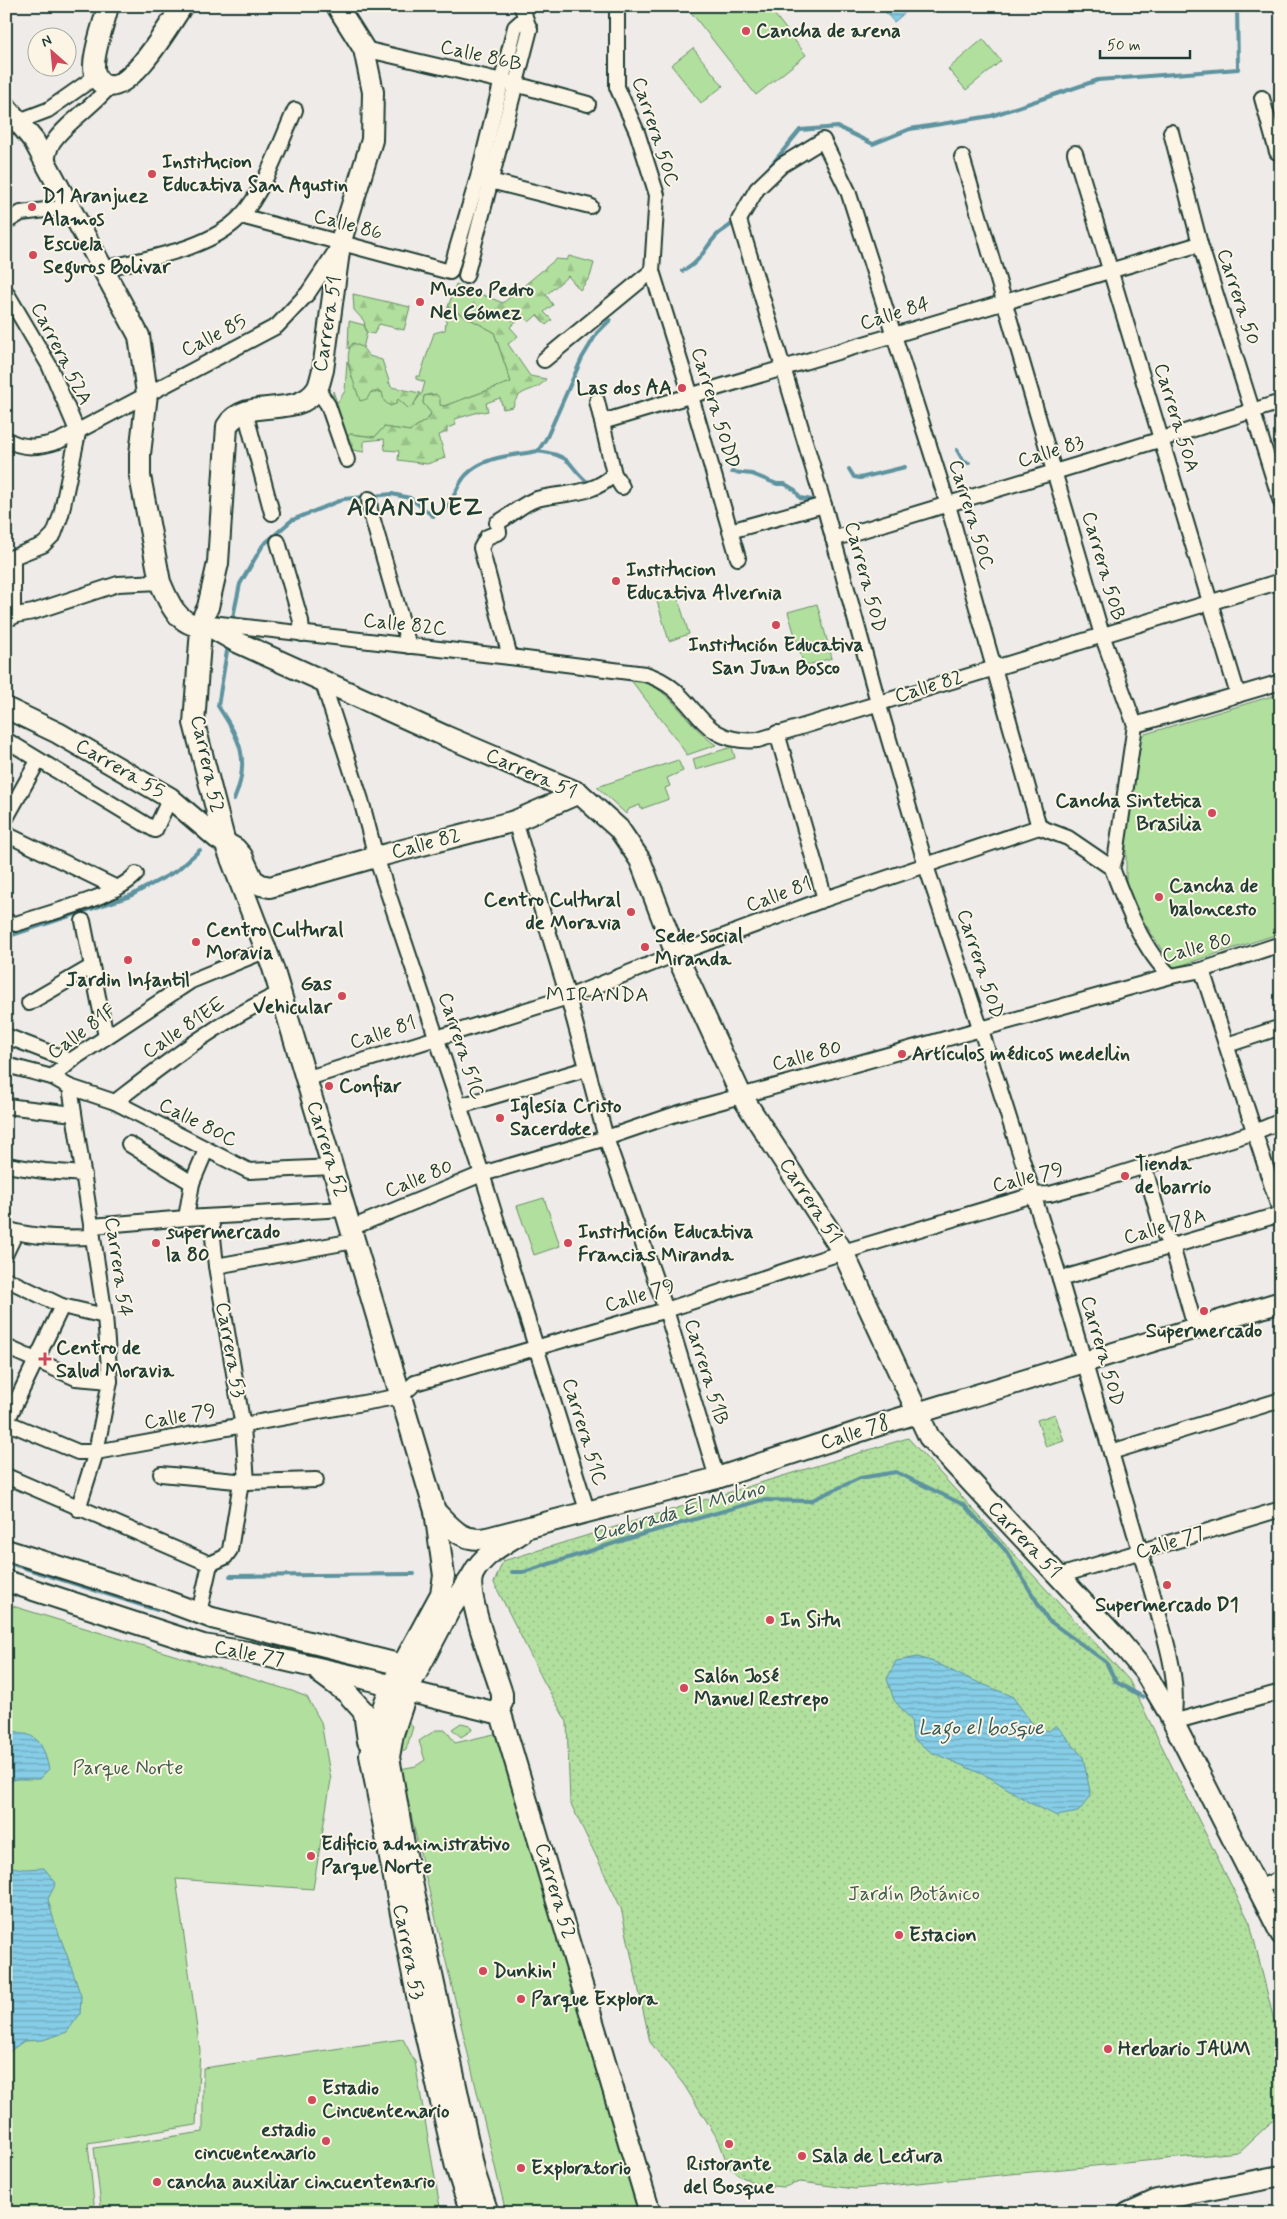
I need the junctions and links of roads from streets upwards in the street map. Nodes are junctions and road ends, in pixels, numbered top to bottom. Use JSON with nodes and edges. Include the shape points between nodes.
{"nodes":[{"id":1,"x":108,"y":6,"type":"edge"},
{"id":2,"x":182,"y":6,"type":"edge"},
{"id":3,"x":337,"y":6,"type":"edge"},
{"id":4,"x":617,"y":6,"type":"edge"},
{"id":5,"x":524,"y":11,"type":"edge"},
{"id":6,"x":364,"y":49,"type":"junction"},
{"id":7,"x":102,"y":82,"type":"junction"},
{"id":8,"x":501,"y":82,"type":"junction"},
{"id":9,"x":515,"y":84,"type":"junction"},
{"id":10,"x":1262,"y":98,"type":"dead end"},
{"id":11,"x":588,"y":104,"type":"dead end"},
{"id":12,"x":295,"y":110,"type":"dead end"},
{"id":13,"x":12,"y":114,"type":"edge"},
{"id":14,"x":1171,"y":132,"type":"dead end"},
{"id":15,"x":1076,"y":153,"type":"dead end"},
{"id":16,"x":1280,"y":156,"type":"edge"},
{"id":17,"x":962,"y":157,"type":"dead end"},
{"id":18,"x":46,"y":163,"type":"junction"},
{"id":19,"x":490,"y":181,"type":"junction"},
{"id":20,"x":590,"y":206,"type":"dead end"},
{"id":21,"x":70,"y":207,"type":"junction"},
{"id":22,"x":241,"y":216,"type":"junction"},
{"id":23,"x":739,"y":220,"type":"joint"},
{"id":24,"x":6,"y":222,"type":"edge"},
{"id":25,"x":340,"y":244,"type":"junction"},
{"id":26,"x":1200,"y":244,"type":"junction"},
{"id":27,"x":103,"y":269,"type":"junction"},
{"id":28,"x":652,"y":271,"type":"junction"},
{"id":29,"x":1111,"y":271,"type":"junction"},
{"id":30,"x":466,"y":276,"type":"dead end"},
{"id":31,"x":6,"y":292,"type":"edge"},
{"id":32,"x":1004,"y":303,"type":"junction"},
{"id":33,"x":892,"y":336,"type":"junction"},
{"id":34,"x":544,"y":360,"type":"dead end"},
{"id":35,"x":783,"y":368,"type":"junction"},
{"id":36,"x":318,"y":389,"type":"junction"},
{"id":37,"x":147,"y":394,"type":"junction"},
{"id":38,"x":692,"y":396,"type":"junction"},
{"id":39,"x":597,"y":401,"type":"dead end"},
{"id":40,"x":1281,"y":402,"type":"edge"},
{"id":41,"x":244,"y":411,"type":"junction"},
{"id":42,"x":1254,"y":411,"type":"junction"},
{"id":43,"x":602,"y":422,"type":"junction"},
{"id":44,"x":78,"y":433,"type":"junction"},
{"id":45,"x":6,"y":439,"type":"edge"},
{"id":46,"x":1162,"y":441,"type":"junction"},
{"id":47,"x":346,"y":460,"type":"dead end"},
{"id":48,"x":1054,"y":471,"type":"junction"},
{"id":49,"x":614,"y":474,"type":"junction"},
{"id":50,"x":622,"y":487,"type":"dead end"},
{"id":51,"x":1281,"y":502,"type":"edge"},
{"id":52,"x":370,"y":504,"type":"dead end"},
{"id":53,"x":824,"y":505,"type":"junction"},
{"id":54,"x":948,"y":505,"type":"junction"},
{"id":55,"x":272,"y":513,"type":"dead end"},
{"id":56,"x":730,"y":531,"type":"junction"},
{"id":57,"x":834,"y":539,"type":"junction"},
{"id":58,"x":278,"y":542,"type":"dead end"},
{"id":59,"x":9,"y":554,"type":"edge"},
{"id":60,"x":738,"y":558,"type":"dead end"},
{"id":61,"x":1281,"y":581,"type":"edge"},
{"id":62,"x":160,"y":582,"type":"junction"},
{"id":63,"x":1210,"y":604,"type":"junction"},
{"id":64,"x":10,"y":617,"type":"edge"},
{"id":65,"x":204,"y":624,"type":"junction"},
{"id":66,"x":302,"y":634,"type":"junction"},
{"id":67,"x":1102,"y":636,"type":"junction"},
{"id":68,"x":410,"y":646,"type":"junction"},
{"id":69,"x":510,"y":657,"type":"junction"},
{"id":70,"x":596,"y":667,"type":"joint"},
{"id":71,"x":995,"y":667,"type":"junction"},
{"id":72,"x":322,"y":680,"type":"junction"},
{"id":73,"x":1281,"y":682,"type":"edge"},
{"id":74,"x":1238,"y":695,"type":"junction"},
{"id":75,"x":878,"y":702,"type":"junction"},
{"id":76,"x":6,"y":708,"type":"edge"},
{"id":77,"x":1135,"y":725,"type":"junction"},
{"id":78,"x":777,"y":733,"type":"junction"},
{"id":79,"x":6,"y":740,"type":"edge"},
{"id":80,"x":38,"y":761,"type":"junction"},
{"id":81,"x":579,"y":793,"type":"junction"},
{"id":82,"x":212,"y":794,"type":"junction"},
{"id":83,"x":170,"y":798,"type":"junction"},
{"id":84,"x":192,"y":817,"type":"junction"},
{"id":85,"x":6,"y":818,"type":"edge"},
{"id":86,"x":515,"y":820,"type":"junction"},
{"id":87,"x":1039,"y":826,"type":"junction"},
{"id":88,"x":6,"y":830,"type":"edge"},
{"id":89,"x":225,"y":844,"type":"junction"},
{"id":90,"x":376,"y":856,"type":"junction"},
{"id":91,"x":926,"y":866,"type":"junction"},
{"id":92,"x":1112,"y":868,"type":"junction"},
{"id":93,"x":136,"y":874,"type":"dead end"},
{"id":94,"x":116,"y":888,"type":"junction"},
{"id":95,"x":270,"y":888,"type":"junction"},
{"id":96,"x":825,"y":900,"type":"junction"},
{"id":97,"x":83,"y":921,"type":"dead end"},
{"id":98,"x":6,"y":922,"type":"edge"},
{"id":99,"x":1281,"y":944,"type":"edge"},
{"id":100,"x":267,"y":950,"type":"junction"},
{"id":101,"x":676,"y":954,"type":"junction"},
{"id":102,"x":92,"y":967,"type":"junction"},
{"id":103,"x":1202,"y":970,"type":"junction"},
{"id":104,"x":1171,"y":976,"type":"junction"},
{"id":105,"x":280,"y":993,"type":"junction"},
{"id":106,"x":568,"y":997,"type":"junction"},
{"id":107,"x":29,"y":1003,"type":"dead end"},
{"id":108,"x":1281,"y":1027,"type":"edge"},
{"id":109,"x":981,"y":1030,"type":"junction"},
{"id":110,"x":6,"y":1036,"type":"edge"},
{"id":111,"x":437,"y":1036,"type":"junction"},
{"id":112,"x":106,"y":1037,"type":"junction"},
{"id":113,"x":1227,"y":1045,"type":"junction"},
{"id":114,"x":71,"y":1061,"type":"junction"},
{"id":115,"x":6,"y":1065,"type":"edge"},
{"id":116,"x":586,"y":1069,"type":"junction"},
{"id":117,"x":52,"y":1077,"type":"junction"},
{"id":118,"x":305,"y":1079,"type":"junction"},
{"id":119,"x":70,"y":1087,"type":"junction"},
{"id":120,"x":742,"y":1095,"type":"junction"},
{"id":121,"x":115,"y":1102,"type":"junction"},
{"id":122,"x":6,"y":1106,"type":"edge"},
{"id":123,"x":460,"y":1106,"type":"junction"},
{"id":124,"x":74,"y":1114,"type":"junction"},
{"id":125,"x":1281,"y":1121,"type":"edge"},
{"id":126,"x":1255,"y":1132,"type":"junction"},
{"id":127,"x":606,"y":1138,"type":"junction"},
{"id":128,"x":129,"y":1144,"type":"dead end"},
{"id":129,"x":206,"y":1150,"type":"junction"},
{"id":130,"x":6,"y":1165,"type":"edge"},
{"id":131,"x":1144,"y":1166,"type":"junction"},
{"id":132,"x":333,"y":1167,"type":"junction"},
{"id":133,"x":84,"y":1174,"type":"junction"},
{"id":134,"x":482,"y":1174,"type":"junction"},
{"id":135,"x":192,"y":1183,"type":"junction"},
{"id":136,"x":1033,"y":1195,"type":"junction"},
{"id":137,"x":345,"y":1209,"type":"junction"},
{"id":138,"x":1281,"y":1214,"type":"edge"},
{"id":139,"x":186,"y":1218,"type":"junction"},
{"id":140,"x":211,"y":1218,"type":"junction"},
{"id":141,"x":11,"y":1231,"type":"edge"},
{"id":142,"x":92,"y":1232,"type":"junction"},
{"id":143,"x":353,"y":1235,"type":"junction"},
{"id":144,"x":1172,"y":1246,"type":"junction"},
{"id":145,"x":6,"y":1252,"type":"edge"},
{"id":146,"x":843,"y":1252,"type":"junction"},
{"id":147,"x":216,"y":1266,"type":"junction"},
{"id":148,"x":1060,"y":1279,"type":"junction"},
{"id":149,"x":6,"y":1280,"type":"edge"},
{"id":150,"x":1281,"y":1302,"type":"edge"},
{"id":151,"x":62,"y":1306,"type":"junction"},
{"id":152,"x":666,"y":1310,"type":"junction"},
{"id":153,"x":106,"y":1316,"type":"junction"},
{"id":154,"x":1195,"y":1327,"type":"junction"},
{"id":155,"x":6,"y":1347,"type":"edge"},
{"id":156,"x":537,"y":1347,"type":"junction"},
{"id":157,"x":35,"y":1361,"type":"junction"},
{"id":158,"x":1084,"y":1361,"type":"junction"},
{"id":159,"x":110,"y":1381,"type":"junction"},
{"id":160,"x":401,"y":1396,"type":"junction"},
{"id":161,"x":1281,"y":1400,"type":"edge"},
{"id":162,"x":918,"y":1413,"type":"junction"},
{"id":163,"x":6,"y":1422,"type":"edge"},
{"id":164,"x":243,"y":1427,"type":"junction"},
{"id":165,"x":96,"y":1452,"type":"junction"},
{"id":166,"x":1111,"y":1452,"type":"junction"},
{"id":167,"x":161,"y":1474,"type":"dead end"},
{"id":168,"x":6,"y":1476,"type":"edge"},
{"id":169,"x":717,"y":1478,"type":"junction"},
{"id":170,"x":316,"y":1480,"type":"dead end"},
{"id":171,"x":244,"y":1482,"type":"junction"},
{"id":172,"x":78,"y":1509,"type":"junction"},
{"id":173,"x":1281,"y":1509,"type":"edge"},
{"id":174,"x":587,"y":1510,"type":"junction"},
{"id":175,"x":435,"y":1511,"type":"junction"},
{"id":176,"x":531,"y":1526,"type":"junction"},
{"id":177,"x":6,"y":1550,"type":"edge"},
{"id":178,"x":1140,"y":1552,"type":"junction"},
{"id":179,"x":210,"y":1564,"type":"junction"},
{"id":180,"x":472,"y":1576,"type":"junction"},
{"id":181,"x":1059,"y":1576,"type":"junction"},
{"id":182,"x":6,"y":1581,"type":"edge"},
{"id":183,"x":161,"y":1599,"type":"junction"},
{"id":184,"x":199,"y":1613,"type":"junction"},
{"id":185,"x":149,"y":1626,"type":"junction"},
{"id":186,"x":410,"y":1666,"type":"junction"},
{"id":187,"x":310,"y":1667,"type":"junction"},
{"id":188,"x":399,"y":1689,"type":"junction"},
{"id":189,"x":1281,"y":1692,"type":"edge"},
{"id":190,"x":495,"y":1712,"type":"junction"},
{"id":191,"x":1173,"y":1722,"type":"junction"},
{"id":192,"x":370,"y":1755,"type":"junction"},
{"id":193,"x":1281,"y":1879,"type":"edge"},
{"id":194,"x":1256,"y":1888,"type":"junction"},
{"id":195,"x":1281,"y":1934,"type":"edge"},
{"id":196,"x":1281,"y":2176,"type":"edge"},
{"id":197,"x":1139,"y":2210,"type":"edge"},
{"id":198,"x":471,"y":2213,"type":"edge"},
{"id":199,"x":488,"y":2213,"type":"edge"},
{"id":200,"x":650,"y":2213,"type":"edge"}],
"edges":[{"from":1,"to":7,"type":"street","via":[[94,64]]},
{"from":2,"to":7,"type":"street","via":[[133,74],[118,85]]},
{"from":3,"to":6,"type":"street","name":"Carrera 51"},
{"from":4,"to":28,"type":"street","name":"Carrera 50C","via":[[617,87],[638,132],[657,195]]},
{"from":5,"to":8,"type":"street","via":[[515,27]]},
{"from":5,"to":9,"type":"street","via":[[530,30]]},
{"from":6,"to":8,"type":"street","name":"Calle 86B"},
{"from":6,"to":25,"type":"street","name":"Carrera 51","via":[[373,92],[372,140]]},
{"from":7,"to":13,"type":"street","via":[[48,110]]},
{"from":7,"to":18,"type":"street","via":[[99,100],[60,134],[52,144]]},
{"from":8,"to":9,"type":"street","name":"Calle 86B"},
{"from":8,"to":25,"type":"street","name":"Calle 86","via":[[450,272]]},
{"from":9,"to":11,"type":"street","name":"Calle 86B"},
{"from":9,"to":19,"type":"street"},
{"from":10,"to":16,"type":"street"},
{"from":12,"to":22,"type":"street","via":[[258,190]]},
{"from":13,"to":18,"type":"street","via":[[34,141]]},
{"from":14,"to":26,"type":"street","name":"Carrera 50"},
{"from":15,"to":29,"type":"street","name":"Carrera 50A"},
{"from":17,"to":32,"type":"street","name":"Carrera 50B"},
{"from":18,"to":21,"type":"street"},
{"from":19,"to":20,"type":"street"},
{"from":19,"to":30,"type":"street"},
{"from":21,"to":24,"type":"street","via":[[20,213]]},
{"from":21,"to":27,"type":"street"},
{"from":22,"to":25,"type":"street","name":"Calle 86"},
{"from":22,"to":27,"type":"street","via":[[216,236],[187,248]]},
{"from":23,"to":33,"type":"street","name":"Carrera 50C","via":[[757,189],[782,165],[823,140],[848,191]]},
{"from":23,"to":35,"type":"street","name":"Carrera 50D"},
{"from":25,"to":36,"type":"street","name":"Carrera 51"},
{"from":25,"to":37,"type":"street","name":"Calle 85","via":[[308,293],[276,326]]},
{"from":26,"to":29,"type":"street","name":"Calle 84"},
{"from":26,"to":42,"type":"street","name":"Carrera 50"},
{"from":27,"to":37,"type":"street","via":[[139,336]]},
{"from":28,"to":34,"type":"street"},
{"from":28,"to":38,"type":"street","name":"Carrera 50DD"},
{"from":29,"to":32,"type":"street","name":"Calle 84"},
{"from":29,"to":46,"type":"street","name":"Carrera 50A"},
{"from":31,"to":44,"type":"street","name":"Carrera 52A","via":[[48,365]]},
{"from":32,"to":33,"type":"street","name":"Calle 84"},
{"from":32,"to":48,"type":"street","name":"Carrera 50B"},
{"from":33,"to":35,"type":"street","name":"Calle 84"},
{"from":33,"to":54,"type":"street","name":"Carrera 50C"},
{"from":35,"to":38,"type":"street","name":"Calle 84"},
{"from":35,"to":53,"type":"street","name":"Carrera 50D"},
{"from":36,"to":41,"type":"street","name":"Carrera 51","via":[[292,405]]},
{"from":36,"to":47,"type":"street","via":[[328,405]]},
{"from":37,"to":44,"type":"street","name":"Calle 85"},
{"from":37,"to":62,"type":"street","via":[[140,476]]},
{"from":38,"to":43,"type":"street","name":"Calle 84"},
{"from":38,"to":56,"type":"street","name":"Carrera 50DD"},
{"from":39,"to":43,"type":"street"},
{"from":40,"to":42,"type":"street","name":"Calle 83"},
{"from":41,"to":55,"type":"street"},
{"from":41,"to":65,"type":"street","via":[[231,418],[226,431],[218,562]]},
{"from":42,"to":46,"type":"street","name":"Calle 83"},
{"from":42,"to":51,"type":"street","name":"Carrera 50"},
{"from":43,"to":49,"type":"street"},
{"from":44,"to":45,"type":"street","name":"Calle 85","via":[[45,446],[27,447]]},
{"from":44,"to":59,"type":"street","name":"Carrera 52A","via":[[54,534],[43,545]]},
{"from":46,"to":48,"type":"street","name":"Calle 83"},
{"from":46,"to":63,"type":"street","name":"Carrera 50A"},
{"from":48,"to":54,"type":"street","name":"Calle 83"},
{"from":48,"to":67,"type":"street","name":"Carrera 50B"},
{"from":49,"to":50,"type":"street"},
{"from":49,"to":69,"type":"street","via":[[608,481],[585,492],[538,499],[526,504],[497,523],[499,532],[487,537],[481,548]]},
{"from":52,"to":68,"type":"street"},
{"from":53,"to":56,"type":"street"},
{"from":53,"to":57,"type":"street","name":"Carrera 50D"},
{"from":54,"to":57,"type":"street","name":"Calle 83"},
{"from":54,"to":71,"type":"street","name":"Carrera 50C"},
{"from":56,"to":60,"type":"street","name":"Carrera 50DD"},
{"from":57,"to":75,"type":"street","name":"Carrera 50D"},
{"from":58,"to":66,"type":"street"},
{"from":59,"to":64,"type":"street"},
{"from":61,"to":63,"type":"street","name":"Calle 82"},
{"from":62,"to":64,"type":"street","via":[[118,584]]},
{"from":62,"to":65,"type":"street","via":[[181,619],[188,624]]},
{"from":63,"to":67,"type":"street","name":"Calle 82"},
{"from":63,"to":74,"type":"street","name":"Carrera 50A"},
{"from":65,"to":66,"type":"street","name":"Calle 82C"},
{"from":65,"to":72,"type":"street","name":"Carrera 51"},
{"from":65,"to":82,"type":"street","name":"Carrera 52","via":[[194,723]]},
{"from":66,"to":68,"type":"street","name":"Calle 82C"},
{"from":67,"to":71,"type":"street","name":"Calle 82"},
{"from":67,"to":77,"type":"street","name":"Carrera 50B"},
{"from":68,"to":69,"type":"street","name":"Calle 82C"},
{"from":69,"to":70,"type":"street","name":"Calle 82C"},
{"from":70,"to":78,"type":"street","name":"Calle 82","via":[[645,674],[665,681],[710,728],[726,738],[752,740]]},
{"from":71,"to":75,"type":"street","name":"Calle 82"},
{"from":71,"to":87,"type":"street","name":"Carrera 50C"},
{"from":72,"to":81,"type":"street","name":"Carrera 51"},
{"from":72,"to":90,"type":"street","name":"Carrera 51C"},
{"from":73,"to":74,"type":"street"},
{"from":74,"to":77,"type":"street"},
{"from":75,"to":78,"type":"street","name":"Calle 82"},
{"from":75,"to":91,"type":"street","name":"Carrera 50D"},
{"from":76,"to":83,"type":"street","name":"Carrera 55","via":[[58,733]]},
{"from":77,"to":92,"type":"street","name":"Carrera 50B"},
{"from":78,"to":96,"type":"street"},
{"from":79,"to":80,"type":"street"},
{"from":80,"to":83,"type":"street","via":[[155,830]]},
{"from":80,"to":85,"type":"street"},
{"from":81,"to":86,"type":"street","name":"Calle 82"},
{"from":81,"to":101,"type":"street","name":"Carrera 51","via":[[619,830],[636,853],[653,889]]},
{"from":82,"to":84,"type":"street","via":[[209,807]]},
{"from":82,"to":89,"type":"street","name":"Carrera 52"},
{"from":83,"to":84,"type":"street","name":"Carrera 55"},
{"from":84,"to":89,"type":"street","name":"Carrera 55"},
{"from":86,"to":90,"type":"street","name":"Calle 82"},
{"from":86,"to":106,"type":"street","name":"Carrera 51B"},
{"from":87,"to":91,"type":"street","name":"Calle 81"},
{"from":87,"to":92,"type":"street","via":[[1068,838]]},
{"from":88,"to":94,"type":"street","via":[[10,836]]},
{"from":89,"to":95,"type":"street","via":[[242,856],[257,883]]},
{"from":89,"to":100,"type":"street","name":"Carrera 52"},
{"from":90,"to":95,"type":"street","name":"Calle 82"},
{"from":90,"to":111,"type":"street","name":"Carrera 51C"},
{"from":91,"to":96,"type":"street","name":"Calle 81"},
{"from":91,"to":109,"type":"street","name":"Carrera 50D"},
{"from":92,"to":104,"type":"street","via":[[1135,922]]},
{"from":93,"to":94,"type":"street"},
{"from":94,"to":98,"type":"street","via":[[16,924]]},
{"from":95,"to":100,"type":"street","via":[[262,913]]},
{"from":96,"to":101,"type":"street","name":"Calle 81"},
{"from":97,"to":102,"type":"street"},
{"from":99,"to":103,"type":"street","name":"Calle 80"},
{"from":100,"to":105,"type":"street","name":"Carrera 52"},
{"from":100,"to":112,"type":"street","name":"Calle 81F","via":[[191,980]]},
{"from":101,"to":106,"type":"street","name":"Calle 81"},
{"from":101,"to":120,"type":"street","name":"Carrera 51"},
{"from":102,"to":107,"type":"street"},
{"from":102,"to":112,"type":"street"},
{"from":103,"to":104,"type":"street","name":"Calle 80"},
{"from":103,"to":113,"type":"street"},
{"from":104,"to":109,"type":"street","name":"Calle 80"},
{"from":105,"to":118,"type":"street","name":"Carrera 52"},
{"from":105,"to":121,"type":"street","name":"Calle 81EE","via":[[240,1014],[170,1059]]},
{"from":106,"to":111,"type":"street","name":"Calle 81"},
{"from":106,"to":116,"type":"street","name":"Carrera 51B"},
{"from":108,"to":113,"type":"street"},
{"from":109,"to":120,"type":"street","name":"Calle 80"},
{"from":109,"to":136,"type":"street","name":"Carrera 50D"},
{"from":110,"to":114,"type":"street"},
{"from":111,"to":118,"type":"street","name":"Calle 81"},
{"from":111,"to":123,"type":"street","name":"Carrera 51C"},
{"from":112,"to":114,"type":"street","name":"Calle 81F"},
{"from":113,"to":126,"type":"street"},
{"from":114,"to":117,"type":"street","name":"Calle 81F"},
{"from":115,"to":117,"type":"street","name":"Calle 80C"},
{"from":116,"to":123,"type":"street"},
{"from":116,"to":127,"type":"street","name":"Carrera 51B"},
{"from":117,"to":119,"type":"street","name":"Calle 80C"},
{"from":118,"to":132,"type":"street","name":"Carrera 52"},
{"from":119,"to":121,"type":"street","name":"Calle 80C"},
{"from":119,"to":124,"type":"street","name":"Carrera 54"},
{"from":120,"to":127,"type":"street","name":"Calle 80"},
{"from":120,"to":146,"type":"street","name":"Carrera 51"},
{"from":121,"to":129,"type":"street","name":"Calle 80C"},
{"from":122,"to":124,"type":"street"},
{"from":123,"to":134,"type":"street","name":"Carrera 51C"},
{"from":124,"to":133,"type":"street","name":"Carrera 54"},
{"from":125,"to":126,"type":"street","name":"Calle 79"},
{"from":126,"to":131,"type":"street","name":"Calle 79"},
{"from":126,"to":138,"type":"street"},
{"from":127,"to":134,"type":"street","name":"Calle 80"},
{"from":127,"to":152,"type":"street","name":"Carrera 51B"},
{"from":128,"to":135,"type":"street"},
{"from":129,"to":132,"type":"street","name":"Calle 80C","via":[[249,1171]]},
{"from":129,"to":135,"type":"street"},
{"from":130,"to":133,"type":"street"},
{"from":131,"to":136,"type":"street","name":"Calle 79","via":[[1050,1194]]},
{"from":131,"to":144,"type":"street","via":[[1164,1234]]},
{"from":132,"to":137,"type":"street","name":"Carrera 52"},
{"from":133,"to":142,"type":"street","name":"Carrera 54"},
{"from":134,"to":143,"type":"street","name":"Calle 80"},
{"from":134,"to":156,"type":"street","name":"Carrera 51C"},
{"from":135,"to":139,"type":"street"},
{"from":136,"to":146,"type":"street","name":"Calle 79"},
{"from":136,"to":148,"type":"street","name":"Carrera 50D"},
{"from":137,"to":140,"type":"street"},
{"from":137,"to":143,"type":"street","name":"Carrera 52"},
{"from":138,"to":144,"type":"street","name":"Calle 78A"},
{"from":139,"to":140,"type":"street"},
{"from":139,"to":142,"type":"street"},
{"from":140,"to":147,"type":"street","name":"Carrera 53"},
{"from":141,"to":142,"type":"street","via":[[66,1238]]},
{"from":141,"to":145,"type":"street"},
{"from":142,"to":153,"type":"street","name":"Carrera 54"},
{"from":143,"to":147,"type":"street","name":"Calle 80"},
{"from":143,"to":160,"type":"street","name":"Carrera 52"},
{"from":144,"to":148,"type":"street","name":"Calle 78A"},
{"from":144,"to":154,"type":"street"},
{"from":146,"to":152,"type":"street","name":"Calle 79"},
{"from":146,"to":162,"type":"street","name":"Carrera 51"},
{"from":147,"to":164,"type":"street","name":"Carrera 53"},
{"from":148,"to":158,"type":"street","name":"Carrera 50D"},
{"from":149,"to":151,"type":"street"},
{"from":150,"to":154,"type":"street","name":"Calle 78"},
{"from":151,"to":153,"type":"street"},
{"from":151,"to":157,"type":"street"},
{"from":152,"to":156,"type":"street","name":"Calle 79"},
{"from":152,"to":169,"type":"street","name":"Carrera 51B"},
{"from":153,"to":159,"type":"street","name":"Carrera 54"},
{"from":154,"to":158,"type":"street","name":"Calle 78"},
{"from":155,"to":157,"type":"street"},
{"from":156,"to":160,"type":"street","name":"Calle 79","via":[[415,1383]]},
{"from":156,"to":174,"type":"street","name":"Carrera 51C"},
{"from":157,"to":159,"type":"street","via":[[76,1378]]},
{"from":157,"to":163,"type":"street"},
{"from":158,"to":162,"type":"street","name":"Calle 78"},
{"from":158,"to":166,"type":"street","name":"Carrera 50D"},
{"from":159,"to":165,"type":"street","name":"Carrera 54"},
{"from":160,"to":164,"type":"street","name":"Calle 79"},
{"from":160,"to":175,"type":"street","name":"Carrera 52"},
{"from":161,"to":166,"type":"street"},
{"from":162,"to":169,"type":"street","name":"Calle 78"},
{"from":162,"to":181,"type":"street","name":"Carrera 51","via":[[937,1448]]},
{"from":163,"to":165,"type":"street","name":"Calle 79","via":[[78,1452]]},
{"from":164,"to":165,"type":"street","name":"Calle 79"},
{"from":164,"to":171,"type":"street","name":"Carrera 53"},
{"from":165,"to":172,"type":"street","name":"Carrera 54"},
{"from":166,"to":178,"type":"street","name":"Carrera 50D"},
{"from":167,"to":171,"type":"street"},
{"from":168,"to":172,"type":"street"},
{"from":169,"to":174,"type":"street","name":"Calle 78"},
{"from":170,"to":171,"type":"street"},
{"from":171,"to":179,"type":"street","name":"Carrera 53","via":[[230,1550],[225,1557]]},
{"from":172,"to":179,"type":"street"},
{"from":173,"to":178,"type":"street","name":"Calle 77"},
{"from":174,"to":176,"type":"street","name":"Calle 78"},
{"from":175,"to":176,"type":"street","name":"Calle 78","via":[[455,1531],[470,1539]]},
{"from":175,"to":186,"type":"street","name":"Carrera 52","via":[[444,1576],[441,1594]]},
{"from":176,"to":180,"type":"street","via":[[484,1560]]},
{"from":177,"to":183,"type":"street","name":"Calle 77"},
{"from":178,"to":181,"type":"street","name":"Calle 77"},
{"from":178,"to":191,"type":"street","name":"Carrera 50D","via":[[1167,1645],[1175,1701]]},
{"from":179,"to":184,"type":"street"},
{"from":180,"to":186,"type":"street"},
{"from":180,"to":190,"type":"street","via":[[471,1596],[502,1694],[502,1703]]},
{"from":181,"to":191,"type":"street","name":"Carrera 51","via":[[1144,1671]]},
{"from":182,"to":185,"type":"street","name":"Calle 77"},
{"from":183,"to":184,"type":"street","name":"Calle 77"},
{"from":183,"to":185,"type":"street","via":[[165,1605],[162,1620]]},
{"from":184,"to":186,"type":"street","name":"Calle 77"},
{"from":185,"to":187,"type":"street","name":"Calle 77","via":[[204,1645]]},
{"from":186,"to":188,"type":"street","name":"Carrera 53"},
{"from":187,"to":188,"type":"street","name":"Calle 77"},
{"from":187,"to":192,"type":"street","via":[[334,1682],[364,1712]]},
{"from":188,"to":190,"type":"street","name":"Calle 77"},
{"from":188,"to":192,"type":"street","name":"Carrera 53","via":[[375,1729]]},
{"from":188,"to":199,"type":"street","name":"Carrera 53","via":[[389,1757],[392,1777],[470,2147]]},
{"from":189,"to":191,"type":"street"},
{"from":190,"to":200,"type":"street","name":"Carrera 52","via":[[502,1717],[509,1737]]},
{"from":191,"to":194,"type":"street","name":"Carrera 51"},
{"from":192,"to":198,"type":"street","name":"Carrera 53","via":[[420,2011],[456,2167]]},
{"from":193,"to":194,"type":"street"},
{"from":194,"to":195,"type":"street","name":"Carrera 51"},
{"from":196,"to":197,"type":"street","via":[[1174,2196]]}]}
